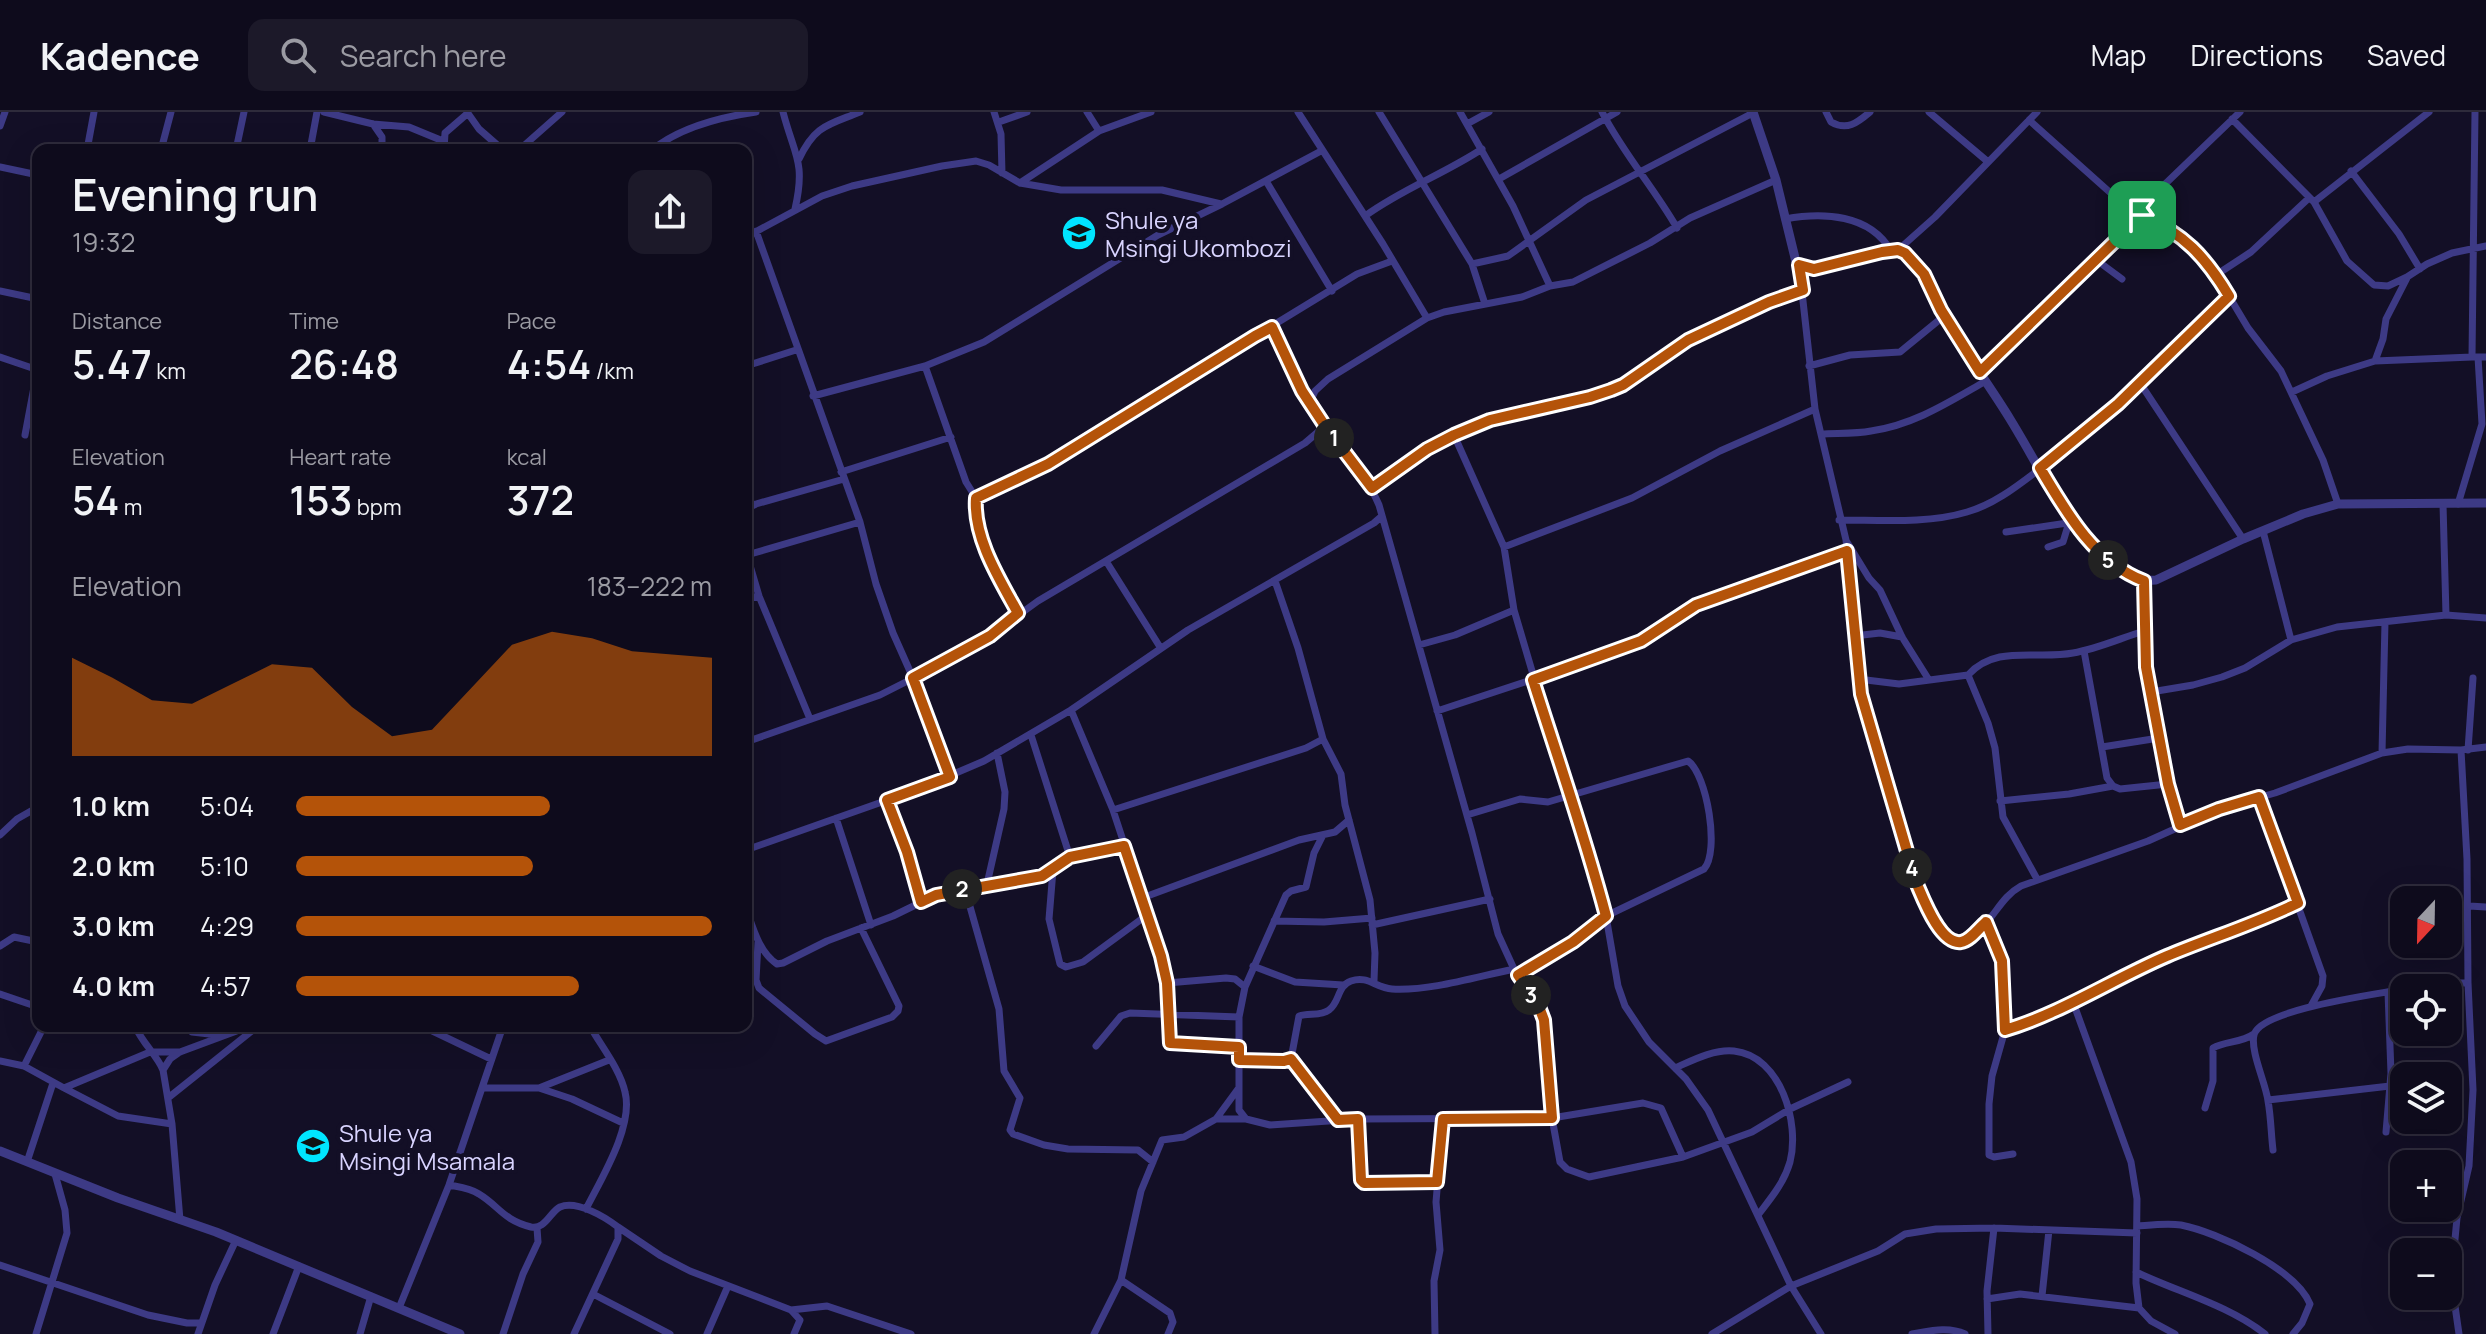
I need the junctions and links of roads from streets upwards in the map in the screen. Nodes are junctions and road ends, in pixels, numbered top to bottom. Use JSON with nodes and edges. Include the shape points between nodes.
{"nodes":[{"id":1,"x":5,"y":112,"type":"edge"},
{"id":2,"x":94,"y":112,"type":"edge"},
{"id":3,"x":171,"y":112,"type":"edge"},
{"id":4,"x":244,"y":112,"type":"edge"},
{"id":5,"x":317,"y":112,"type":"edge"},
{"id":6,"x":324,"y":112,"type":"edge"},
{"id":7,"x":467,"y":112,"type":"edge"},
{"id":8,"x":562,"y":112,"type":"edge"},
{"id":9,"x":756,"y":112,"type":"edge"},
{"id":10,"x":783,"y":112,"type":"edge"},
{"id":11,"x":860,"y":112,"type":"edge"},
{"id":12,"x":994,"y":112,"type":"edge"},
{"id":13,"x":1027,"y":112,"type":"edge"},
{"id":14,"x":1087,"y":112,"type":"edge"},
{"id":15,"x":1151,"y":112,"type":"edge"},
{"id":16,"x":1298,"y":112,"type":"edge"},
{"id":17,"x":1379,"y":112,"type":"edge"},
{"id":18,"x":1460,"y":112,"type":"edge"},
{"id":19,"x":1489,"y":112,"type":"edge"},
{"id":20,"x":1617,"y":112,"type":"edge"},
{"id":21,"x":1826,"y":112,"type":"edge"},
{"id":22,"x":1870,"y":112,"type":"edge"},
{"id":23,"x":1929,"y":112,"type":"edge"},
{"id":24,"x":2037,"y":112,"type":"edge"},
{"id":25,"x":2240,"y":112,"type":"edge"},
{"id":26,"x":2429,"y":112,"type":"edge"},
{"id":27,"x":2475,"y":112,"type":"edge"},
{"id":28,"x":1753,"y":113,"type":"edge"},
{"id":29,"x":1604,"y":115,"type":"edge"},
{"id":30,"x":2232,"y":119,"type":"junction"},
{"id":31,"x":2029,"y":120,"type":"junction"},
{"id":32,"x":999,"y":122,"type":"junction"},
{"id":33,"x":373,"y":124,"type":"junction"},
{"id":34,"x":1467,"y":124,"type":"junction"},
{"id":35,"x":0,"y":126,"type":"edge"},
{"id":36,"x":2477,"y":128,"type":"junction"},
{"id":37,"x":1099,"y":131,"type":"junction"},
{"id":38,"x":2486,"y":131,"type":"edge"},
{"id":39,"x":88,"y":144,"type":"edge"},
{"id":40,"x":163,"y":144,"type":"edge"},
{"id":41,"x":237,"y":144,"type":"edge"},
{"id":42,"x":311,"y":144,"type":"edge"},
{"id":43,"x":382,"y":144,"type":"edge"},
{"id":44,"x":442,"y":144,"type":"edge"},
{"id":45,"x":444,"y":144,"type":"edge"},
{"id":46,"x":496,"y":144,"type":"edge"},
{"id":47,"x":526,"y":144,"type":"edge"},
{"id":48,"x":665,"y":144,"type":"edge"},
{"id":49,"x":1482,"y":149,"type":"junction"},
{"id":50,"x":1321,"y":151,"type":"junction"},
{"id":51,"x":799,"y":159,"type":"junction"},
{"id":52,"x":1987,"y":161,"type":"junction"},
{"id":53,"x":0,"y":167,"type":"edge"},
{"id":54,"x":1641,"y":171,"type":"junction"},
{"id":55,"x":2351,"y":171,"type":"junction"},
{"id":56,"x":1002,"y":173,"type":"junction"},
{"id":57,"x":32,"y":174,"type":"edge"},
{"id":58,"x":1499,"y":179,"type":"junction"},
{"id":59,"x":1776,"y":180,"type":"junction"},
{"id":60,"x":1266,"y":181,"type":"junction"},
{"id":61,"x":1020,"y":183,"type":"junction"},
{"id":62,"x":1422,"y":183,"type":"junction"},
{"id":63,"x":2312,"y":200,"type":"junction"},
{"id":64,"x":1222,"y":204,"type":"junction"},
{"id":65,"x":795,"y":209,"type":"junction"},
{"id":66,"x":2139,"y":214,"type":"junction"},
{"id":67,"x":1365,"y":216,"type":"junction"},
{"id":68,"x":1785,"y":219,"type":"junction"},
{"id":69,"x":1677,"y":228,"type":"junction"},
{"id":70,"x":756,"y":231,"type":"junction"},
{"id":71,"x":752,"y":233,"type":"edge"},
{"id":72,"x":1529,"y":239,"type":"junction"},
{"id":73,"x":2486,"y":246,"type":"edge"},
{"id":74,"x":2473,"y":248,"type":"junction"},
{"id":75,"x":1895,"y":250,"type":"junction"},
{"id":76,"x":2095,"y":259,"type":"junction"},
{"id":77,"x":1392,"y":261,"type":"junction"},
{"id":78,"x":1472,"y":264,"type":"junction"},
{"id":79,"x":1799,"y":265,"type":"junction"},
{"id":80,"x":2420,"y":269,"type":"junction"},
{"id":81,"x":2216,"y":275,"type":"junction"},
{"id":82,"x":2407,"y":277,"type":"junction"},
{"id":83,"x":2122,"y":279,"type":"dead end"},
{"id":84,"x":1550,"y":286,"type":"junction"},
{"id":85,"x":1803,"y":290,"type":"junction"},
{"id":86,"x":0,"y":291,"type":"edge"},
{"id":87,"x":1332,"y":291,"type":"junction"},
{"id":88,"x":2229,"y":296,"type":"junction"},
{"id":89,"x":32,"y":298,"type":"edge"},
{"id":90,"x":1485,"y":304,"type":"junction"},
{"id":91,"x":1944,"y":316,"type":"junction"},
{"id":92,"x":1427,"y":318,"type":"junction"},
{"id":93,"x":1272,"y":327,"type":"junction"},
{"id":94,"x":796,"y":350,"type":"junction"},
{"id":95,"x":0,"y":357,"type":"edge"},
{"id":96,"x":2479,"y":357,"type":"edge"},
{"id":97,"x":2375,"y":361,"type":"junction"},
{"id":98,"x":752,"y":364,"type":"edge"},
{"id":99,"x":32,"y":366,"type":"edge"},
{"id":100,"x":925,"y":366,"type":"junction"},
{"id":101,"x":1809,"y":366,"type":"junction"},
{"id":102,"x":1983,"y":376,"type":"junction"},
{"id":103,"x":2140,"y":383,"type":"junction"},
{"id":104,"x":2292,"y":392,"type":"junction"},
{"id":105,"x":813,"y":396,"type":"junction"},
{"id":106,"x":32,"y":399,"type":"edge"},
{"id":107,"x":1310,"y":402,"type":"junction"},
{"id":108,"x":1815,"y":409,"type":"junction"},
{"id":109,"x":1325,"y":426,"type":"junction"},
{"id":110,"x":1821,"y":434,"type":"junction"},
{"id":111,"x":25,"y":435,"type":"dead end"},
{"id":112,"x":1454,"y":435,"type":"junction"},
{"id":113,"x":951,"y":437,"type":"junction"},
{"id":114,"x":2040,"y":468,"type":"junction"},
{"id":115,"x":843,"y":476,"type":"junction"},
{"id":116,"x":1372,"y":488,"type":"junction"},
{"id":117,"x":976,"y":498,"type":"junction"},
{"id":118,"x":2486,"y":503,"type":"edge"},
{"id":119,"x":2338,"y":504,"type":"junction"},
{"id":120,"x":2443,"y":504,"type":"junction"},
{"id":121,"x":2458,"y":504,"type":"junction"},
{"id":122,"x":752,"y":506,"type":"edge"},
{"id":123,"x":1382,"y":516,"type":"junction"},
{"id":124,"x":1839,"y":520,"type":"junction"},
{"id":125,"x":860,"y":522,"type":"junction"},
{"id":126,"x":2074,"y":522,"type":"junction"},
{"id":127,"x":2263,"y":531,"type":"junction"},
{"id":128,"x":2006,"y":532,"type":"dead end"},
{"id":129,"x":2243,"y":539,"type":"junction"},
{"id":130,"x":1846,"y":540,"type":"junction"},
{"id":131,"x":1504,"y":547,"type":"junction"},
{"id":132,"x":2048,"y":547,"type":"dead end"},
{"id":133,"x":1847,"y":551,"type":"junction"},
{"id":134,"x":752,"y":553,"type":"edge"},
{"id":135,"x":1106,"y":561,"type":"junction"},
{"id":136,"x":752,"y":572,"type":"edge"},
{"id":137,"x":1275,"y":581,"type":"junction"},
{"id":138,"x":2144,"y":581,"type":"junction"},
{"id":139,"x":759,"y":596,"type":"junction"},
{"id":140,"x":752,"y":598,"type":"edge"},
{"id":141,"x":1514,"y":610,"type":"junction"},
{"id":142,"x":1018,"y":613,"type":"junction"},
{"id":143,"x":2446,"y":615,"type":"junction"},
{"id":144,"x":2486,"y":618,"type":"edge"},
{"id":145,"x":2385,"y":622,"type":"junction"},
{"id":146,"x":2144,"y":631,"type":"junction"},
{"id":147,"x":1854,"y":636,"type":"junction"},
{"id":148,"x":1902,"y":637,"type":"junction"},
{"id":149,"x":2291,"y":640,"type":"junction"},
{"id":150,"x":1419,"y":645,"type":"junction"},
{"id":151,"x":1160,"y":647,"type":"junction"},
{"id":152,"x":2084,"y":651,"type":"junction"},
{"id":153,"x":1968,"y":675,"type":"junction"},
{"id":154,"x":913,"y":678,"type":"junction"},
{"id":155,"x":2473,"y":678,"type":"dead end"},
{"id":156,"x":1858,"y":679,"type":"junction"},
{"id":157,"x":1533,"y":680,"type":"junction"},
{"id":158,"x":1929,"y":680,"type":"junction"},
{"id":159,"x":2151,"y":692,"type":"junction"},
{"id":160,"x":1071,"y":710,"type":"junction"},
{"id":161,"x":1437,"y":711,"type":"junction"},
{"id":162,"x":810,"y":719,"type":"junction"},
{"id":163,"x":1031,"y":735,"type":"junction"},
{"id":164,"x":2159,"y":738,"type":"junction"},
{"id":165,"x":1323,"y":739,"type":"junction"},
{"id":166,"x":752,"y":740,"type":"edge"},
{"id":167,"x":2102,"y":747,"type":"junction"},
{"id":168,"x":2486,"y":747,"type":"edge"},
{"id":169,"x":2465,"y":750,"type":"junction"},
{"id":170,"x":997,"y":753,"type":"junction"},
{"id":171,"x":2382,"y":753,"type":"junction"},
{"id":172,"x":950,"y":777,"type":"junction"},
{"id":173,"x":2168,"y":784,"type":"junction"},
{"id":174,"x":2113,"y":786,"type":"junction"},
{"id":175,"x":1571,"y":796,"type":"junction"},
{"id":176,"x":2259,"y":797,"type":"junction"},
{"id":177,"x":887,"y":800,"type":"junction"},
{"id":178,"x":2000,"y":801,"type":"junction"},
{"id":179,"x":32,"y":810,"type":"edge"},
{"id":180,"x":1113,"y":810,"type":"junction"},
{"id":181,"x":1467,"y":815,"type":"junction"},
{"id":182,"x":836,"y":818,"type":"junction"},
{"id":183,"x":1349,"y":820,"type":"junction"},
{"id":184,"x":2180,"y":825,"type":"junction"},
{"id":185,"x":0,"y":835,"type":"edge"},
{"id":186,"x":1323,"y":835,"type":"junction"},
{"id":187,"x":1124,"y":846,"type":"junction"},
{"id":188,"x":752,"y":848,"type":"edge"},
{"id":189,"x":1070,"y":857,"type":"junction"},
{"id":190,"x":1053,"y":870,"type":"junction"},
{"id":191,"x":2037,"y":879,"type":"junction"},
{"id":192,"x":987,"y":884,"type":"junction"},
{"id":193,"x":965,"y":889,"type":"junction"},
{"id":194,"x":1142,"y":898,"type":"junction"},
{"id":195,"x":1490,"y":899,"type":"junction"},
{"id":196,"x":921,"y":902,"type":"junction"},
{"id":197,"x":2298,"y":903,"type":"junction"},
{"id":198,"x":2469,"y":906,"type":"junction"},
{"id":199,"x":2486,"y":907,"type":"edge"},
{"id":200,"x":1147,"y":915,"type":"junction"},
{"id":201,"x":1606,"y":916,"type":"junction"},
{"id":202,"x":1274,"y":921,"type":"junction"},
{"id":203,"x":1372,"y":921,"type":"junction"},
{"id":204,"x":1986,"y":922,"type":"junction"},
{"id":205,"x":752,"y":924,"type":"edge"},
{"id":206,"x":871,"y":925,"type":"junction"},
{"id":207,"x":861,"y":928,"type":"junction"},
{"id":208,"x":32,"y":941,"type":"edge"},
{"id":209,"x":758,"y":941,"type":"junction"},
{"id":210,"x":0,"y":946,"type":"edge"},
{"id":211,"x":1253,"y":966,"type":"junction"},
{"id":212,"x":1516,"y":972,"type":"junction"},
{"id":213,"x":1374,"y":981,"type":"junction"},
{"id":214,"x":1167,"y":983,"type":"junction"},
{"id":215,"x":2462,"y":983,"type":"edge"},
{"id":216,"x":2468,"y":983,"type":"junction"},
{"id":217,"x":1343,"y":985,"type":"junction"},
{"id":218,"x":1245,"y":987,"type":"junction"},
{"id":219,"x":2388,"y":992,"type":"joint"},
{"id":220,"x":0,"y":994,"type":"edge"},
{"id":221,"x":2073,"y":1002,"type":"junction"},
{"id":222,"x":32,"y":1005,"type":"edge"},
{"id":223,"x":2311,"y":1006,"type":"junction"},
{"id":224,"x":1169,"y":1014,"type":"junction"},
{"id":225,"x":1239,"y":1017,"type":"junction"},
{"id":226,"x":2005,"y":1030,"type":"junction"},
{"id":227,"x":41,"y":1032,"type":"edge"},
{"id":228,"x":138,"y":1032,"type":"edge"},
{"id":229,"x":192,"y":1032,"type":"edge"},
{"id":230,"x":233,"y":1032,"type":"edge"},
{"id":231,"x":250,"y":1032,"type":"edge"},
{"id":232,"x":435,"y":1032,"type":"edge"},
{"id":233,"x":501,"y":1032,"type":"edge"},
{"id":234,"x":593,"y":1032,"type":"edge"},
{"id":235,"x":2254,"y":1034,"type":"junction"},
{"id":236,"x":225,"y":1035,"type":"junction"},
{"id":237,"x":1096,"y":1046,"type":"dead end"},
{"id":238,"x":1239,"y":1047,"type":"junction"},
{"id":239,"x":150,"y":1052,"type":"junction"},
{"id":240,"x":180,"y":1052,"type":"junction"},
{"id":241,"x":491,"y":1059,"type":"junction"},
{"id":242,"x":1291,"y":1059,"type":"junction"},
{"id":243,"x":609,"y":1060,"type":"junction"},
{"id":244,"x":1239,"y":1060,"type":"junction"},
{"id":245,"x":0,"y":1061,"type":"edge"},
{"id":246,"x":24,"y":1066,"type":"junction"},
{"id":247,"x":1675,"y":1068,"type":"junction"},
{"id":248,"x":163,"y":1070,"type":"junction"},
{"id":249,"x":1848,"y":1082,"type":"dead end"},
{"id":250,"x":53,"y":1083,"type":"junction"},
{"id":251,"x":2390,"y":1086,"type":"junction"},
{"id":252,"x":1239,"y":1087,"type":"junction"},
{"id":253,"x":64,"y":1088,"type":"junction"},
{"id":254,"x":482,"y":1088,"type":"junction"},
{"id":255,"x":539,"y":1088,"type":"junction"},
{"id":256,"x":168,"y":1098,"type":"junction"},
{"id":257,"x":2268,"y":1100,"type":"junction"},
{"id":258,"x":2205,"y":1108,"type":"dead end"},
{"id":259,"x":1790,"y":1109,"type":"junction"},
{"id":260,"x":1552,"y":1118,"type":"junction"},
{"id":261,"x":1216,"y":1119,"type":"junction"},
{"id":262,"x":1246,"y":1119,"type":"junction"},
{"id":263,"x":1358,"y":1119,"type":"junction"},
{"id":264,"x":1443,"y":1119,"type":"junction"},
{"id":265,"x":1338,"y":1120,"type":"junction"},
{"id":266,"x":623,"y":1123,"type":"junction"},
{"id":267,"x":172,"y":1124,"type":"junction"},
{"id":268,"x":2386,"y":1132,"type":"dead end"},
{"id":269,"x":1723,"y":1144,"type":"junction"},
{"id":270,"x":2273,"y":1150,"type":"dead end"},
{"id":271,"x":0,"y":1151,"type":"edge"},
{"id":272,"x":2013,"y":1154,"type":"dead end"},
{"id":273,"x":1683,"y":1157,"type":"junction"},
{"id":274,"x":27,"y":1162,"type":"junction"},
{"id":275,"x":1153,"y":1162,"type":"junction"},
{"id":276,"x":55,"y":1174,"type":"junction"},
{"id":277,"x":1437,"y":1182,"type":"junction"},
{"id":278,"x":449,"y":1185,"type":"junction"},
{"id":279,"x":586,"y":1209,"type":"junction"},
{"id":280,"x":1758,"y":1215,"type":"junction"},
{"id":281,"x":180,"y":1220,"type":"junction"},
{"id":282,"x":618,"y":1227,"type":"junction"},
{"id":283,"x":537,"y":1228,"type":"junction"},
{"id":284,"x":1994,"y":1228,"type":"junction"},
{"id":285,"x":2137,"y":1229,"type":"junction"},
{"id":286,"x":2049,"y":1230,"type":"junction"},
{"id":287,"x":236,"y":1240,"type":"junction"},
{"id":288,"x":0,"y":1265,"type":"edge"},
{"id":289,"x":299,"y":1266,"type":"junction"},
{"id":290,"x":2136,"y":1272,"type":"junction"},
{"id":291,"x":1121,"y":1280,"type":"junction"},
{"id":292,"x":53,"y":1283,"type":"junction"},
{"id":293,"x":728,"y":1286,"type":"junction"},
{"id":294,"x":1791,"y":1286,"type":"junction"},
{"id":295,"x":593,"y":1294,"type":"junction"},
{"id":296,"x":371,"y":1296,"type":"junction"},
{"id":297,"x":2042,"y":1296,"type":"junction"},
{"id":298,"x":1987,"y":1299,"type":"junction"},
{"id":299,"x":811,"y":1307,"type":"junction"},
{"id":300,"x":399,"y":1308,"type":"junction"},
{"id":301,"x":2139,"y":1308,"type":"junction"},
{"id":302,"x":791,"y":1310,"type":"junction"},
{"id":303,"x":800,"y":1320,"type":"junction"},
{"id":304,"x":201,"y":1323,"type":"junction"},
{"id":305,"x":2157,"y":1324,"type":"junction"},
{"id":306,"x":36,"y":1334,"type":"edge"},
{"id":307,"x":198,"y":1334,"type":"edge"},
{"id":308,"x":273,"y":1334,"type":"edge"},
{"id":309,"x":360,"y":1334,"type":"edge"},
{"id":310,"x":460,"y":1334,"type":"edge"},
{"id":311,"x":503,"y":1334,"type":"edge"},
{"id":312,"x":574,"y":1334,"type":"edge"},
{"id":313,"x":670,"y":1334,"type":"edge"},
{"id":314,"x":707,"y":1334,"type":"edge"},
{"id":315,"x":794,"y":1334,"type":"edge"},
{"id":316,"x":911,"y":1334,"type":"edge"},
{"id":317,"x":1094,"y":1334,"type":"edge"},
{"id":318,"x":1168,"y":1334,"type":"edge"},
{"id":319,"x":1435,"y":1334,"type":"edge"},
{"id":320,"x":1712,"y":1334,"type":"edge"},
{"id":321,"x":1821,"y":1334,"type":"edge"},
{"id":322,"x":1912,"y":1334,"type":"edge"},
{"id":323,"x":1965,"y":1334,"type":"edge"},
{"id":324,"x":1988,"y":1334,"type":"edge"},
{"id":325,"x":2150,"y":1334,"type":"edge"},
{"id":326,"x":2175,"y":1334,"type":"edge"},
{"id":327,"x":2265,"y":1334,"type":"edge"},
{"id":328,"x":2293,"y":1334,"type":"edge"},
{"id":329,"x":2459,"y":1334,"type":"edge"}],
"edges":[{"from":1,"to":35,"type":"street"},
{"from":2,"to":39,"type":"street"},
{"from":3,"to":40,"type":"street"},
{"from":4,"to":41,"type":"street"},
{"from":5,"to":42,"type":"street"},
{"from":6,"to":33,"type":"street"},
{"from":7,"to":45,"type":"street","via":[[450,126]]},
{"from":7,"to":46,"type":"street"},
{"from":8,"to":47,"type":"street"},
{"from":9,"to":48,"type":"street","via":[[694,128]]},
{"from":10,"to":51,"type":"street"},
{"from":11,"to":51,"type":"street","via":[[822,128]]},
{"from":12,"to":32,"type":"street"},
{"from":13,"to":32,"type":"street"},
{"from":14,"to":37,"type":"street"},
{"from":15,"to":37,"type":"street"},
{"from":16,"to":50,"type":"street"},
{"from":17,"to":62,"type":"street"},
{"from":18,"to":34,"type":"street"},
{"from":19,"to":34,"type":"street"},
{"from":20,"to":29,"type":"street"},
{"from":21,"to":22,"type":"street","via":[[1831,122],[1844,127]]},
{"from":23,"to":52,"type":"street"},
{"from":24,"to":31,"type":"street"},
{"from":25,"to":30,"type":"street"},
{"from":26,"to":55,"type":"street"},
{"from":27,"to":36,"type":"street"},
{"from":28,"to":54,"type":"street"},
{"from":28,"to":59,"type":"street"},
{"from":29,"to":54,"type":"street"},
{"from":29,"to":58,"type":"street"},
{"from":30,"to":63,"type":"street"},
{"from":30,"to":66,"type":"street"},
{"from":31,"to":52,"type":"street"},
{"from":31,"to":66,"type":"street"},
{"from":32,"to":56,"type":"street"},
{"from":33,"to":43,"type":"street"},
{"from":33,"to":44,"type":"street","via":[[409,127]]},
{"from":34,"to":49,"type":"street"},
{"from":36,"to":38,"type":"street"},
{"from":36,"to":74,"type":"street"},
{"from":37,"to":61,"type":"street"},
{"from":49,"to":58,"type":"street"},
{"from":49,"to":62,"type":"street"},
{"from":50,"to":60,"type":"street"},
{"from":50,"to":67,"type":"street"},
{"from":51,"to":65,"type":"street"},
{"from":52,"to":75,"type":"street","via":[[1935,217]]},
{"from":53,"to":57,"type":"street"},
{"from":54,"to":69,"type":"street"},
{"from":54,"to":72,"type":"street"},
{"from":55,"to":63,"type":"street"},
{"from":55,"to":80,"type":"street"},
{"from":56,"to":61,"type":"street"},
{"from":56,"to":65,"type":"street","via":[[976,161],[961,162],[852,186]]},
{"from":58,"to":72,"type":"street"},
{"from":59,"to":68,"type":"street"},
{"from":59,"to":69,"type":"street"},
{"from":60,"to":64,"type":"street"},
{"from":60,"to":87,"type":"street"},
{"from":61,"to":64,"type":"street","via":[[1061,190],[1162,190]]},
{"from":62,"to":67,"type":"street"},
{"from":62,"to":78,"type":"street"},
{"from":63,"to":81,"type":"street"},
{"from":63,"to":82,"type":"street","via":[[2347,261],[2370,282],[2381,287]]},
{"from":64,"to":100,"type":"street","via":[[1158,235],[984,342]]},
{"from":65,"to":70,"type":"street"},
{"from":66,"to":76,"type":"street"},
{"from":66,"to":81,"type":"street","via":[[2180,235]]},
{"from":67,"to":77,"type":"street"},
{"from":68,"to":75,"type":"street","via":[[1822,215],[1853,220],[1873,229]]},
{"from":68,"to":79,"type":"street"},
{"from":69,"to":84,"type":"street","via":[[1573,282]]},
{"from":70,"to":71,"type":"street"},
{"from":70,"to":94,"type":"street"},
{"from":72,"to":78,"type":"street","via":[[1508,256]]},
{"from":72,"to":84,"type":"street"},
{"from":73,"to":74,"type":"street"},
{"from":74,"to":80,"type":"street"},
{"from":74,"to":96,"type":"street"},
{"from":75,"to":79,"type":"street","via":[[1814,269]]},
{"from":75,"to":91,"type":"street","via":[[1912,258],[1924,274]]},
{"from":76,"to":83,"type":"street"},
{"from":76,"to":102,"type":"street"},
{"from":77,"to":87,"type":"street","via":[[1357,274]]},
{"from":77,"to":92,"type":"street"},
{"from":78,"to":90,"type":"street"},
{"from":79,"to":85,"type":"street"},
{"from":80,"to":82,"type":"street"},
{"from":81,"to":88,"type":"street"},
{"from":82,"to":97,"type":"street","via":[[2386,319]]},
{"from":84,"to":90,"type":"street"},
{"from":85,"to":101,"type":"street"},
{"from":85,"to":112,"type":"street","via":[[1688,340],[1611,390],[1490,420]]},
{"from":86,"to":89,"type":"street"},
{"from":87,"to":93,"type":"street"},
{"from":88,"to":103,"type":"street"},
{"from":88,"to":104,"type":"street"},
{"from":90,"to":92,"type":"street"},
{"from":91,"to":101,"type":"street","via":[[1900,352],[1850,355]]},
{"from":91,"to":102,"type":"street"},
{"from":92,"to":107,"type":"street","via":[[1328,379]]},
{"from":93,"to":107,"type":"street"},
{"from":93,"to":117,"type":"street","via":[[1048,464]]},
{"from":94,"to":98,"type":"street"},
{"from":94,"to":105,"type":"street"},
{"from":95,"to":99,"type":"street"},
{"from":96,"to":97,"type":"street"},
{"from":96,"to":121,"type":"street","via":[[2482,424]]},
{"from":97,"to":104,"type":"street"},
{"from":100,"to":105,"type":"street"},
{"from":100,"to":113,"type":"street"},
{"from":101,"to":108,"type":"street"},
{"from":102,"to":110,"type":"street","via":[[1926,415],[1871,431]]},
{"from":102,"to":114,"type":"street"},
{"from":103,"to":114,"type":"street"},
{"from":103,"to":129,"type":"street"},
{"from":104,"to":119,"type":"street"},
{"from":105,"to":115,"type":"street"},
{"from":106,"to":111,"type":"street"},
{"from":107,"to":109,"type":"street"},
{"from":108,"to":110,"type":"street"},
{"from":108,"to":131,"type":"street","via":[[1632,498]]},
{"from":109,"to":116,"type":"street"},
{"from":109,"to":135,"type":"street"},
{"from":110,"to":124,"type":"street"},
{"from":112,"to":116,"type":"street"},
{"from":112,"to":131,"type":"street"},
{"from":113,"to":115,"type":"street"},
{"from":113,"to":117,"type":"street"},
{"from":114,"to":124,"type":"street","via":[[1968,512]]},
{"from":114,"to":126,"type":"street"},
{"from":115,"to":122,"type":"street"},
{"from":115,"to":125,"type":"street"},
{"from":116,"to":123,"type":"street"},
{"from":117,"to":142,"type":"street","via":[[985,546]]},
{"from":118,"to":121,"type":"street"},
{"from":119,"to":120,"type":"street"},
{"from":119,"to":127,"type":"street"},
{"from":120,"to":121,"type":"street"},
{"from":120,"to":143,"type":"street"},
{"from":123,"to":137,"type":"street"},
{"from":123,"to":150,"type":"street"},
{"from":124,"to":130,"type":"street"},
{"from":125,"to":134,"type":"street"},
{"from":125,"to":154,"type":"street","via":[[884,609]]},
{"from":126,"to":128,"type":"street"},
{"from":126,"to":132,"type":"street","via":[[2063,542]]},
{"from":126,"to":138,"type":"street","via":[[2116,568]]},
{"from":127,"to":129,"type":"street"},
{"from":127,"to":149,"type":"street"},
{"from":129,"to":138,"type":"street"},
{"from":130,"to":133,"type":"street"},
{"from":130,"to":148,"type":"street","via":[[1880,590]]},
{"from":131,"to":141,"type":"street"},
{"from":133,"to":147,"type":"street"},
{"from":133,"to":157,"type":"street","via":[[1696,605],[1641,641]]},
{"from":135,"to":142,"type":"street"},
{"from":135,"to":151,"type":"street"},
{"from":136,"to":139,"type":"street"},
{"from":137,"to":151,"type":"street"},
{"from":137,"to":165,"type":"street"},
{"from":138,"to":146,"type":"street"},
{"from":139,"to":140,"type":"street"},
{"from":139,"to":162,"type":"street"},
{"from":141,"to":150,"type":"street"},
{"from":141,"to":157,"type":"street"},
{"from":142,"to":154,"type":"street","via":[[990,636]]},
{"from":143,"to":144,"type":"street"},
{"from":143,"to":145,"type":"street"},
{"from":145,"to":149,"type":"street","via":[[2337,627]]},
{"from":145,"to":171,"type":"street"},
{"from":146,"to":152,"type":"street"},
{"from":146,"to":159,"type":"street"},
{"from":147,"to":148,"type":"street"},
{"from":147,"to":156,"type":"street"},
{"from":148,"to":158,"type":"street"},
{"from":149,"to":159,"type":"street","via":[[2222,677]]},
{"from":150,"to":161,"type":"street"},
{"from":151,"to":160,"type":"street"},
{"from":152,"to":153,"type":"street","via":[[1995,656]]},
{"from":152,"to":167,"type":"street"},
{"from":153,"to":158,"type":"street"},
{"from":153,"to":178,"type":"street","via":[[1995,748]]},
{"from":154,"to":162,"type":"street"},
{"from":154,"to":172,"type":"street"},
{"from":155,"to":169,"type":"street"},
{"from":156,"to":158,"type":"street","via":[[1899,684]]},
{"from":156,"to":204,"type":"street","via":[[1928,910],[1941,931],[1958,943]]},
{"from":157,"to":161,"type":"street"},
{"from":157,"to":175,"type":"street"},
{"from":159,"to":164,"type":"street"},
{"from":160,"to":163,"type":"street"},
{"from":160,"to":180,"type":"street"},
{"from":161,"to":181,"type":"street"},
{"from":162,"to":166,"type":"street"},
{"from":163,"to":170,"type":"street"},
{"from":163,"to":189,"type":"street"},
{"from":164,"to":167,"type":"street"},
{"from":164,"to":173,"type":"street"},
{"from":165,"to":180,"type":"street"},
{"from":165,"to":183,"type":"street","via":[[1341,774]]},
{"from":167,"to":174,"type":"street"},
{"from":168,"to":169,"type":"street"},
{"from":169,"to":171,"type":"street"},
{"from":169,"to":198,"type":"street"},
{"from":170,"to":172,"type":"street"},
{"from":170,"to":192,"type":"street","via":[[1004,809]]},
{"from":171,"to":176,"type":"street"},
{"from":172,"to":177,"type":"street"},
{"from":173,"to":174,"type":"street","via":[[2129,790]]},
{"from":173,"to":184,"type":"street"},
{"from":174,"to":178,"type":"street"},
{"from":175,"to":181,"type":"street","via":[[1548,802],[1520,799]]},
{"from":175,"to":201,"type":"street"},
{"from":175,"to":201,"type":"street","via":[[1688,761],[1701,783],[1712,834],[1710,863]]},
{"from":176,"to":184,"type":"street"},
{"from":176,"to":197,"type":"street"},
{"from":177,"to":182,"type":"street"},
{"from":177,"to":196,"type":"street"},
{"from":178,"to":191,"type":"street","via":[[2006,826]]},
{"from":179,"to":185,"type":"street"},
{"from":180,"to":187,"type":"street"},
{"from":181,"to":195,"type":"street"},
{"from":182,"to":188,"type":"street"},
{"from":182,"to":206,"type":"street"},
{"from":183,"to":186,"type":"street"},
{"from":183,"to":203,"type":"street"},
{"from":184,"to":191,"type":"street"},
{"from":186,"to":194,"type":"street"},
{"from":186,"to":202,"type":"street","via":[[1306,887],[1286,895]]},
{"from":187,"to":189,"type":"street"},
{"from":187,"to":194,"type":"street"},
{"from":189,"to":190,"type":"street"},
{"from":190,"to":192,"type":"street"},
{"from":190,"to":200,"type":"street","via":[[1049,919],[1060,964],[1066,967],[1083,962]]},
{"from":191,"to":204,"type":"street","via":[[2011,892]]},
{"from":192,"to":193,"type":"street"},
{"from":193,"to":196,"type":"street"},
{"from":193,"to":275,"type":"street","via":[[999,1009],[1004,1071],[1020,1098],[1010,1130],[1025,1140],[1068,1149],[1138,1150]]},
{"from":194,"to":200,"type":"street"},
{"from":195,"to":203,"type":"street"},
{"from":195,"to":212,"type":"street","via":[[1498,934]]},
{"from":196,"to":206,"type":"street"},
{"from":197,"to":221,"type":"street"},
{"from":197,"to":223,"type":"street","via":[[2323,976]]},
{"from":198,"to":199,"type":"street"},
{"from":198,"to":216,"type":"street"},
{"from":200,"to":214,"type":"street"},
{"from":201,"to":212,"type":"street","via":[[1573,942]]},
{"from":201,"to":247,"type":"street","via":[[1625,1006]]},
{"from":202,"to":203,"type":"street"},
{"from":202,"to":211,"type":"street"},
{"from":203,"to":213,"type":"street"},
{"from":204,"to":226,"type":"street","via":[[2002,961]]},
{"from":205,"to":209,"type":"street"},
{"from":206,"to":207,"type":"street"},
{"from":207,"to":209,"type":"street","via":[[783,963],[772,961]]},
{"from":207,"to":209,"type":"street","via":[[898,1011],[826,1041],[759,988]]},
{"from":208,"to":210,"type":"street","via":[[14,937]]},
{"from":211,"to":217,"type":"street","via":[[1295,982]]},
{"from":211,"to":218,"type":"street"},
{"from":212,"to":213,"type":"street","via":[[1391,989]]},
{"from":212,"to":260,"type":"street","via":[[1544,1020]]},
{"from":213,"to":217,"type":"street"},
{"from":214,"to":218,"type":"street","via":[[1226,978]]},
{"from":214,"to":224,"type":"street"},
{"from":215,"to":216,"type":"street"},
{"from":216,"to":329,"type":"street","via":[[2471,1141],[2453,1260]]},
{"from":217,"to":242,"type":"street","via":[[1332,1008],[1299,1016]]},
{"from":218,"to":225,"type":"street"},
{"from":219,"to":223,"type":"street"},
{"from":219,"to":251,"type":"street"},
{"from":220,"to":222,"type":"street"},
{"from":221,"to":226,"type":"street"},
{"from":221,"to":285,"type":"street","via":[[2131,1162]]},
{"from":223,"to":235,"type":"street","via":[[2269,1021]]},
{"from":224,"to":225,"type":"street"},
{"from":224,"to":237,"type":"street","via":[[1121,1016]]},
{"from":224,"to":238,"type":"street","via":[[1172,1044]]},
{"from":225,"to":238,"type":"street"},
{"from":226,"to":272,"type":"street","via":[[1992,1076],[1989,1155]]},
{"from":227,"to":246,"type":"street"},
{"from":228,"to":239,"type":"street"},
{"from":229,"to":236,"type":"street"},
{"from":230,"to":236,"type":"street"},
{"from":231,"to":256,"type":"street"},
{"from":232,"to":241,"type":"street"},
{"from":233,"to":241,"type":"street"},
{"from":234,"to":243,"type":"street"},
{"from":235,"to":257,"type":"street"},
{"from":235,"to":258,"type":"street","via":[[2213,1048],[2213,1081]]},
{"from":236,"to":240,"type":"street"},
{"from":238,"to":244,"type":"street"},
{"from":239,"to":240,"type":"street"},
{"from":239,"to":248,"type":"street"},
{"from":239,"to":253,"type":"street"},
{"from":240,"to":248,"type":"street"},
{"from":241,"to":254,"type":"street"},
{"from":242,"to":244,"type":"street"},
{"from":242,"to":265,"type":"street"},
{"from":243,"to":255,"type":"street"},
{"from":243,"to":266,"type":"street","via":[[625,1092]]},
{"from":244,"to":252,"type":"street"},
{"from":245,"to":246,"type":"street"},
{"from":246,"to":250,"type":"street"},
{"from":247,"to":259,"type":"street","via":[[1702,1056],[1737,1051],[1774,1077]]},
{"from":247,"to":269,"type":"street","via":[[1708,1110]]},
{"from":248,"to":256,"type":"street"},
{"from":249,"to":259,"type":"street"},
{"from":250,"to":253,"type":"street"},
{"from":250,"to":274,"type":"street"},
{"from":251,"to":257,"type":"street"},
{"from":251,"to":268,"type":"street"},
{"from":252,"to":261,"type":"street"},
{"from":252,"to":262,"type":"street","via":[[1239,1110]]},
{"from":253,"to":267,"type":"street","via":[[118,1116]]},
{"from":254,"to":255,"type":"street"},
{"from":254,"to":278,"type":"street"},
{"from":255,"to":266,"type":"street"},
{"from":256,"to":267,"type":"street"},
{"from":257,"to":270,"type":"street"},
{"from":259,"to":269,"type":"street"},
{"from":259,"to":280,"type":"street","via":[[1790,1164]]},
{"from":260,"to":264,"type":"street"},
{"from":260,"to":273,"type":"street","via":[[1654,1104],[1661,1108]]},
{"from":260,"to":273,"type":"street","via":[[1560,1162],[1576,1174],[1608,1175]]},
{"from":261,"to":262,"type":"street"},
{"from":261,"to":275,"type":"street","via":[[1184,1137],[1162,1140]]},
{"from":262,"to":265,"type":"street","via":[[1270,1125]]},
{"from":263,"to":264,"type":"street"},
{"from":263,"to":265,"type":"street"},
{"from":263,"to":277,"type":"street","via":[[1364,1183]]},
{"from":264,"to":277,"type":"street"},
{"from":266,"to":279,"type":"street"},
{"from":267,"to":281,"type":"street"},
{"from":269,"to":273,"type":"street"},
{"from":269,"to":280,"type":"street"},
{"from":271,"to":274,"type":"street"},
{"from":274,"to":276,"type":"street"},
{"from":275,"to":291,"type":"street"},
{"from":276,"to":281,"type":"street"},
{"from":276,"to":292,"type":"street","via":[[67,1233]]},
{"from":277,"to":319,"type":"street"},
{"from":278,"to":283,"type":"street","via":[[479,1194],[505,1216]]},
{"from":278,"to":300,"type":"street"},
{"from":279,"to":282,"type":"street"},
{"from":279,"to":283,"type":"street","via":[[565,1205]]},
{"from":280,"to":294,"type":"street"},
{"from":281,"to":287,"type":"street"},
{"from":282,"to":293,"type":"street","via":[[661,1256]]},
{"from":282,"to":295,"type":"street","via":[[618,1239]]},
{"from":283,"to":311,"type":"street","via":[[538,1242]]},
{"from":284,"to":286,"type":"street"},
{"from":284,"to":294,"type":"street","via":[[1905,1234],[1878,1251]]},
{"from":284,"to":298,"type":"street"},
{"from":285,"to":286,"type":"street"},
{"from":285,"to":290,"type":"street"},
{"from":285,"to":328,"type":"street","via":[[2184,1226],[2237,1247],[2291,1278],[2310,1304]]},
{"from":286,"to":297,"type":"street"},
{"from":287,"to":289,"type":"street"},
{"from":287,"to":304,"type":"street"},
{"from":288,"to":292,"type":"street"},
{"from":289,"to":296,"type":"street"},
{"from":289,"to":308,"type":"street"},
{"from":290,"to":301,"type":"street"},
{"from":290,"to":327,"type":"street","via":[[2213,1304]]},
{"from":291,"to":317,"type":"street"},
{"from":291,"to":318,"type":"street","via":[[1170,1313]]},
{"from":292,"to":304,"type":"street","via":[[148,1315]]},
{"from":292,"to":306,"type":"street"},
{"from":293,"to":302,"type":"street"},
{"from":293,"to":314,"type":"street"},
{"from":294,"to":320,"type":"street"},
{"from":294,"to":321,"type":"street"},
{"from":295,"to":312,"type":"street"},
{"from":295,"to":313,"type":"street"},
{"from":296,"to":300,"type":"street"},
{"from":296,"to":309,"type":"street"},
{"from":297,"to":298,"type":"street"},
{"from":297,"to":301,"type":"street"},
{"from":298,"to":324,"type":"street"},
{"from":299,"to":302,"type":"street"},
{"from":299,"to":303,"type":"street"},
{"from":299,"to":316,"type":"street","via":[[827,1306]]},
{"from":300,"to":310,"type":"street"},
{"from":301,"to":305,"type":"street"},
{"from":302,"to":303,"type":"street"},
{"from":303,"to":315,"type":"street"},
{"from":304,"to":307,"type":"street"},
{"from":305,"to":325,"type":"street"},
{"from":305,"to":326,"type":"street"},
{"from":322,"to":323,"type":"street","via":[[1943,1329]]}]}
